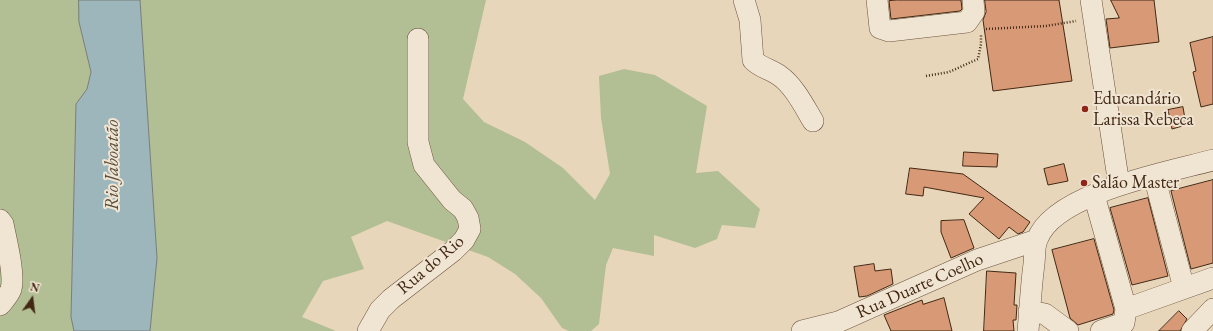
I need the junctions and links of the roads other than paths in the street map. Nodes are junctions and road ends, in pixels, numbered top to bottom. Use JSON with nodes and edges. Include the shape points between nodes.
{"nodes":[{"id":1,"x":744,"y":0,"type":"edge"},
{"id":2,"x":876,"y":0,"type":"edge"},
{"id":3,"x":973,"y":6,"type":"edge"},
{"id":4,"x":1092,"y":10,"type":"edge"},
{"id":5,"x":418,"y":39,"type":"dead end"},
{"id":6,"x":812,"y":121,"type":"dead end"},
{"id":7,"x":1213,"y":160,"type":"edge"},
{"id":8,"x":1154,"y":176,"type":"junction"},
{"id":9,"x":1119,"y":185,"type":"junction"},
{"id":10,"x":1094,"y":194,"type":"junction"},
{"id":11,"x":0,"y":220,"type":"edge"},
{"id":12,"x":1037,"y":240,"type":"junction"},
{"id":13,"x":1213,"y":278,"type":"edge"},
{"id":14,"x":1184,"y":288,"type":"junction"},
{"id":15,"x":0,"y":304,"type":"edge"},
{"id":16,"x":1126,"y":309,"type":"junction"},
{"id":17,"x":1213,"y":309,"type":"edge"},
{"id":18,"x":1029,"y":321,"type":"edge"},
{"id":19,"x":368,"y":331,"type":"edge"},
{"id":20,"x":802,"y":331,"type":"edge"},
{"id":21,"x":1068,"y":331,"type":"edge"},
{"id":22,"x":1101,"y":331,"type":"edge"},
{"id":23,"x":1192,"y":331,"type":"edge"}],
"edges":[{"from":1,"to":6,"type":"street","via":[[750,20],[753,60],[760,67],[780,76],[796,95]]},
{"from":2,"to":3,"type":"street","via":[[880,28],[884,31],[961,24],[967,22]]},
{"from":4,"to":9,"type":"street"},
{"from":5,"to":19,"type":"street","name":"Rua do Rio","via":[[418,142],[424,165],[462,209],[468,218],[470,229],[453,251],[380,310]]},
{"from":7,"to":8,"type":"street"},
{"from":8,"to":9,"type":"street"},
{"from":8,"to":14,"type":"street"},
{"from":9,"to":10,"type":"street"},
{"from":10,"to":12,"type":"street","via":[[1058,213],[1046,224]]},
{"from":10,"to":16,"type":"street"},
{"from":11,"to":15,"type":"street","via":[[9,256],[12,283],[8,295]]},
{"from":12,"to":18,"type":"street"},
{"from":12,"to":20,"type":"street","name":"Rua Duarte Coelho","via":[[977,260],[838,322]]},
{"from":13,"to":14,"type":"street"},
{"from":14,"to":16,"type":"street"},
{"from":16,"to":22,"type":"street","via":[[1124,323]]},
{"from":17,"to":23,"type":"street"},
{"from":18,"to":21,"type":"street","via":[[1045,314]]}]}
